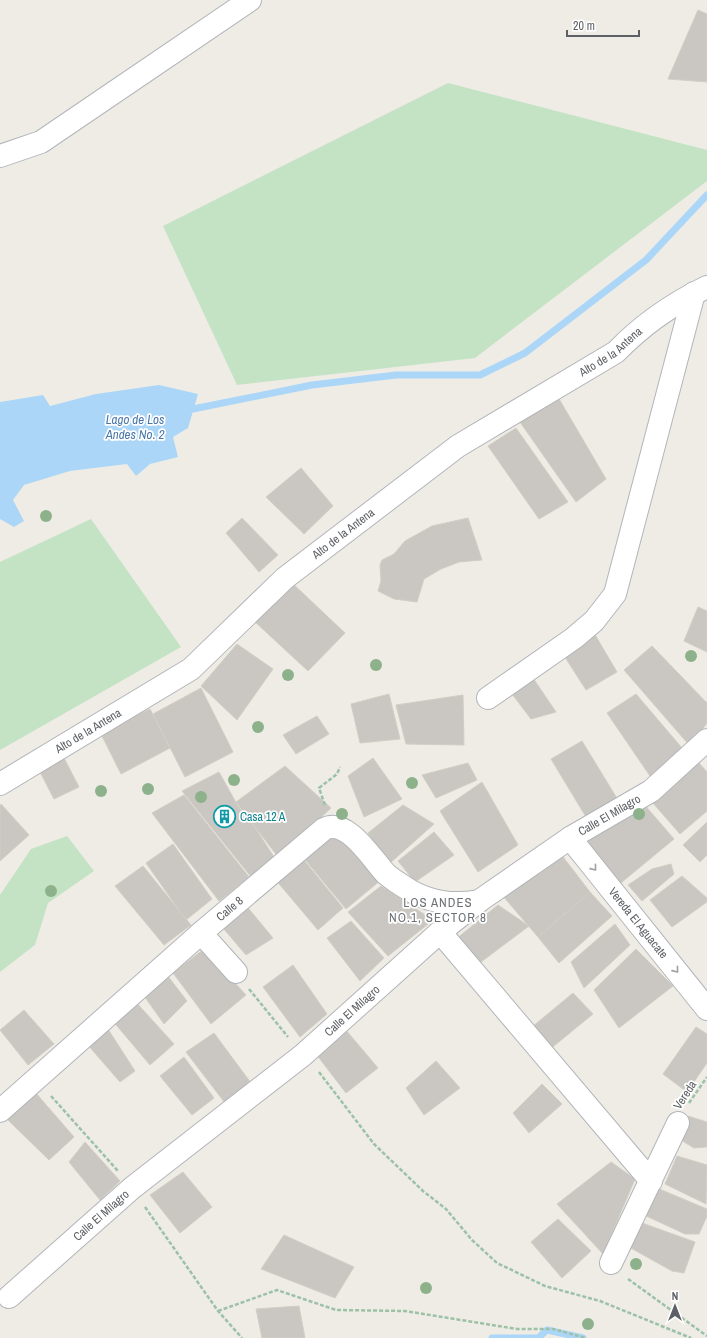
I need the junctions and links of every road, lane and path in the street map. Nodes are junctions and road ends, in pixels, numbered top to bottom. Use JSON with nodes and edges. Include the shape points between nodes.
{"nodes":[{"id":1,"x":250,"y":0,"type":"edge"},
{"id":2,"x":0,"y":156,"type":"edge"},
{"id":3,"x":700,"y":290,"type":"edge"},
{"id":4,"x":488,"y":698,"type":"dead end"},
{"id":5,"x":707,"y":740,"type":"edge"},
{"id":6,"x":340,"y":767,"type":"dead end"},
{"id":7,"x":0,"y":784,"type":"edge"},
{"id":8,"x":332,"y":826,"type":"junction"},
{"id":9,"x":570,"y":838,"type":"junction"},
{"id":10,"x":479,"y":901,"type":"junction"},
{"id":11,"x":440,"y":932,"type":"junction"},
{"id":12,"x":201,"y":933,"type":"junction"},
{"id":13,"x":236,"y":972,"type":"joint"},
{"id":14,"x":707,"y":1009,"type":"edge"},
{"id":15,"x":303,"y":1055,"type":"junction"},
{"id":16,"x":707,"y":1077,"type":"edge"},
{"id":17,"x":37,"y":1079,"type":"junction"},
{"id":18,"x":0,"y":1111,"type":"edge"},
{"id":19,"x":678,"y":1123,"type":"joint"},
{"id":20,"x":651,"y":1180,"type":"junction"},
{"id":21,"x":132,"y":1188,"type":"junction"},
{"id":22,"x":611,"y":1263,"type":"joint"},
{"id":23,"x":9,"y":1297,"type":"dead end"},
{"id":24,"x":218,"y":1311,"type":"junction"},
{"id":25,"x":684,"y":1335,"type":"junction"},
{"id":26,"x":707,"y":1336,"type":"edge"},
{"id":27,"x":242,"y":1338,"type":"edge"},
{"id":28,"x":586,"y":1338,"type":"edge"},
{"id":29,"x":680,"y":1338,"type":"edge"},
{"id":30,"x":692,"y":1338,"type":"edge"}],
"edges":[{"from":1,"to":2,"type":"street","via":[[41,142]]},
{"from":3,"to":4,"type":"street","via":[[615,594],[594,621],[574,638]]},
{"from":3,"to":7,"type":"street","name":"Alto de la Antena","via":[[634,334],[616,352],[458,446],[285,578],[191,669]]},
{"from":5,"to":9,"type":"street","name":"Calle El Milagro","via":[[652,791]]},
{"from":6,"to":8,"type":"path","via":[[336,774],[319,788]]},
{"from":8,"to":10,"type":"street","via":[[340,827],[349,833],[387,875],[405,888],[444,902],[462,904]]},
{"from":8,"to":12,"type":"street","name":"Calle 8","via":[[324,829]]},
{"from":9,"to":10,"type":"street","name":"Calle El Milagro"},
{"from":9,"to":14,"type":"street","name":"Vereda El Aguacate","one_way":true},
{"from":10,"to":11,"type":"street","name":"Calle El Milagro"},
{"from":11,"to":15,"type":"street","name":"Calle El Milagro"},
{"from":11,"to":20,"type":"street"},
{"from":12,"to":13,"type":"street"},
{"from":12,"to":17,"type":"street","name":"Calle 8"},
{"from":13,"to":15,"type":"path"},
{"from":15,"to":21,"type":"street","name":"Calle El Milagro"},
{"from":15,"to":25,"type":"path","via":[[374,1144],[423,1191],[446,1209],[472,1240],[497,1263],[545,1286],[600,1301]]},
{"from":16,"to":19,"type":"path","name":"Vereda"},
{"from":17,"to":18,"type":"street","name":"Calle 8"},
{"from":17,"to":21,"type":"path"},
{"from":19,"to":20,"type":"street"},
{"from":20,"to":22,"type":"street"},
{"from":21,"to":23,"type":"street","name":"Calle El Milagro"},
{"from":21,"to":24,"type":"path"},
{"from":22,"to":26,"type":"path","via":[[618,1271]]},
{"from":24,"to":27,"type":"path"},
{"from":24,"to":28,"type":"path","via":[[277,1290],[336,1310],[405,1311],[517,1329],[553,1329]]},
{"from":25,"to":29,"type":"path"},
{"from":25,"to":30,"type":"path"}]}
